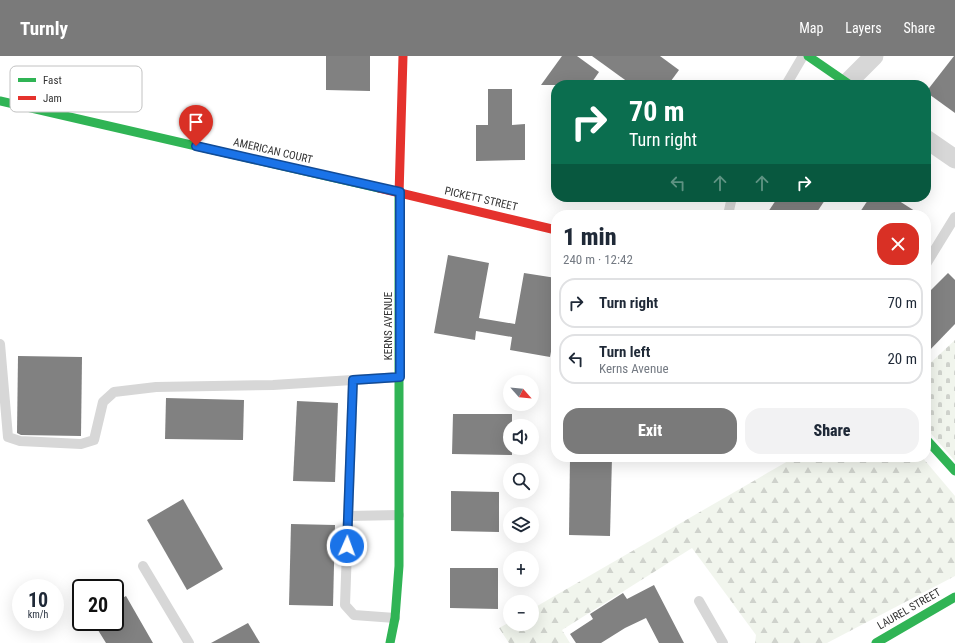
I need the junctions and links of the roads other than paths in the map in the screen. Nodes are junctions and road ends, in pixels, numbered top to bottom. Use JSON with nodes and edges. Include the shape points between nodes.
{"nodes":[{"id":1,"x":403,"y":56,"type":"edge"},
{"id":2,"x":803,"y":56,"type":"edge"},
{"id":3,"x":808,"y":56,"type":"edge"},
{"id":4,"x":874,"y":56,"type":"edge"},
{"id":5,"x":789,"y":80,"type":"edge"},
{"id":6,"x":843,"y":80,"type":"edge"},
{"id":7,"x":853,"y":80,"type":"edge"},
{"id":8,"x":0,"y":101,"type":"edge"},
{"id":9,"x":10,"y":103,"type":"edge"},
{"id":10,"x":48,"y":112,"type":"edge"},
{"id":11,"x":931,"y":142,"type":"edge"},
{"id":12,"x":955,"y":159,"type":"edge"},
{"id":13,"x":400,"y":192,"type":"junction"},
{"id":14,"x":955,"y":217,"type":"edge"},
{"id":15,"x":551,"y":229,"type":"edge"},
{"id":16,"x":931,"y":256,"type":"edge"},
{"id":17,"x":0,"y":344,"type":"edge"},
{"id":18,"x":400,"y":377,"type":"junction"},
{"id":19,"x":353,"y":380,"type":"junction"},
{"id":20,"x":931,"y":445,"type":"edge"},
{"id":21,"x":955,"y":471,"type":"edge"},
{"id":22,"x":399,"y":515,"type":"junction"},
{"id":23,"x":348,"y":516,"type":"junction"},
{"id":24,"x":143,"y":566,"type":"dead end"},
{"id":25,"x":955,"y":596,"type":"edge"},
{"id":26,"x":699,"y":601,"type":"dead end"},
{"id":27,"x":395,"y":618,"type":"junction"},
{"id":28,"x":189,"y":643,"type":"edge"},
{"id":29,"x":390,"y":643,"type":"edge"},
{"id":30,"x":723,"y":643,"type":"edge"},
{"id":31,"x":876,"y":643,"type":"edge"}],
"edges":[{"from":1,"to":13,"type":"street","name":"KERNS AVENUE"},
{"from":2,"to":5,"type":"lane"},
{"from":3,"to":6,"type":"street"},
{"from":4,"to":7,"type":"street"},
{"from":8,"to":9,"type":"street","name":"AMERICAN COURT"},
{"from":10,"to":13,"type":"street","name":"AMERICAN COURT"},
{"from":11,"to":12,"type":"street"},
{"from":13,"to":15,"type":"street","name":"PICKETT STREET"},
{"from":13,"to":18,"type":"street","name":"KERNS AVENUE"},
{"from":14,"to":16,"type":"lane"},
{"from":17,"to":19,"type":"lane","via":[[8,437],[20,441],[80,444],[94,440],[103,402],[114,392],[156,387],[273,385]]},
{"from":18,"to":19,"type":"lane"},
{"from":18,"to":22,"type":"street","name":"KERNS AVENUE"},
{"from":19,"to":23,"type":"lane"},
{"from":20,"to":21,"type":"street"},
{"from":22,"to":23,"type":"lane"},
{"from":22,"to":27,"type":"street","name":"KERNS AVENUE"},
{"from":23,"to":27,"type":"lane","via":[[345,605],[354,615]]},
{"from":24,"to":28,"type":"lane"},
{"from":25,"to":31,"type":"street","name":"LAUREL STREET"},
{"from":26,"to":30,"type":"lane"},
{"from":27,"to":29,"type":"street","name":"KERNS AVENUE"}]}
